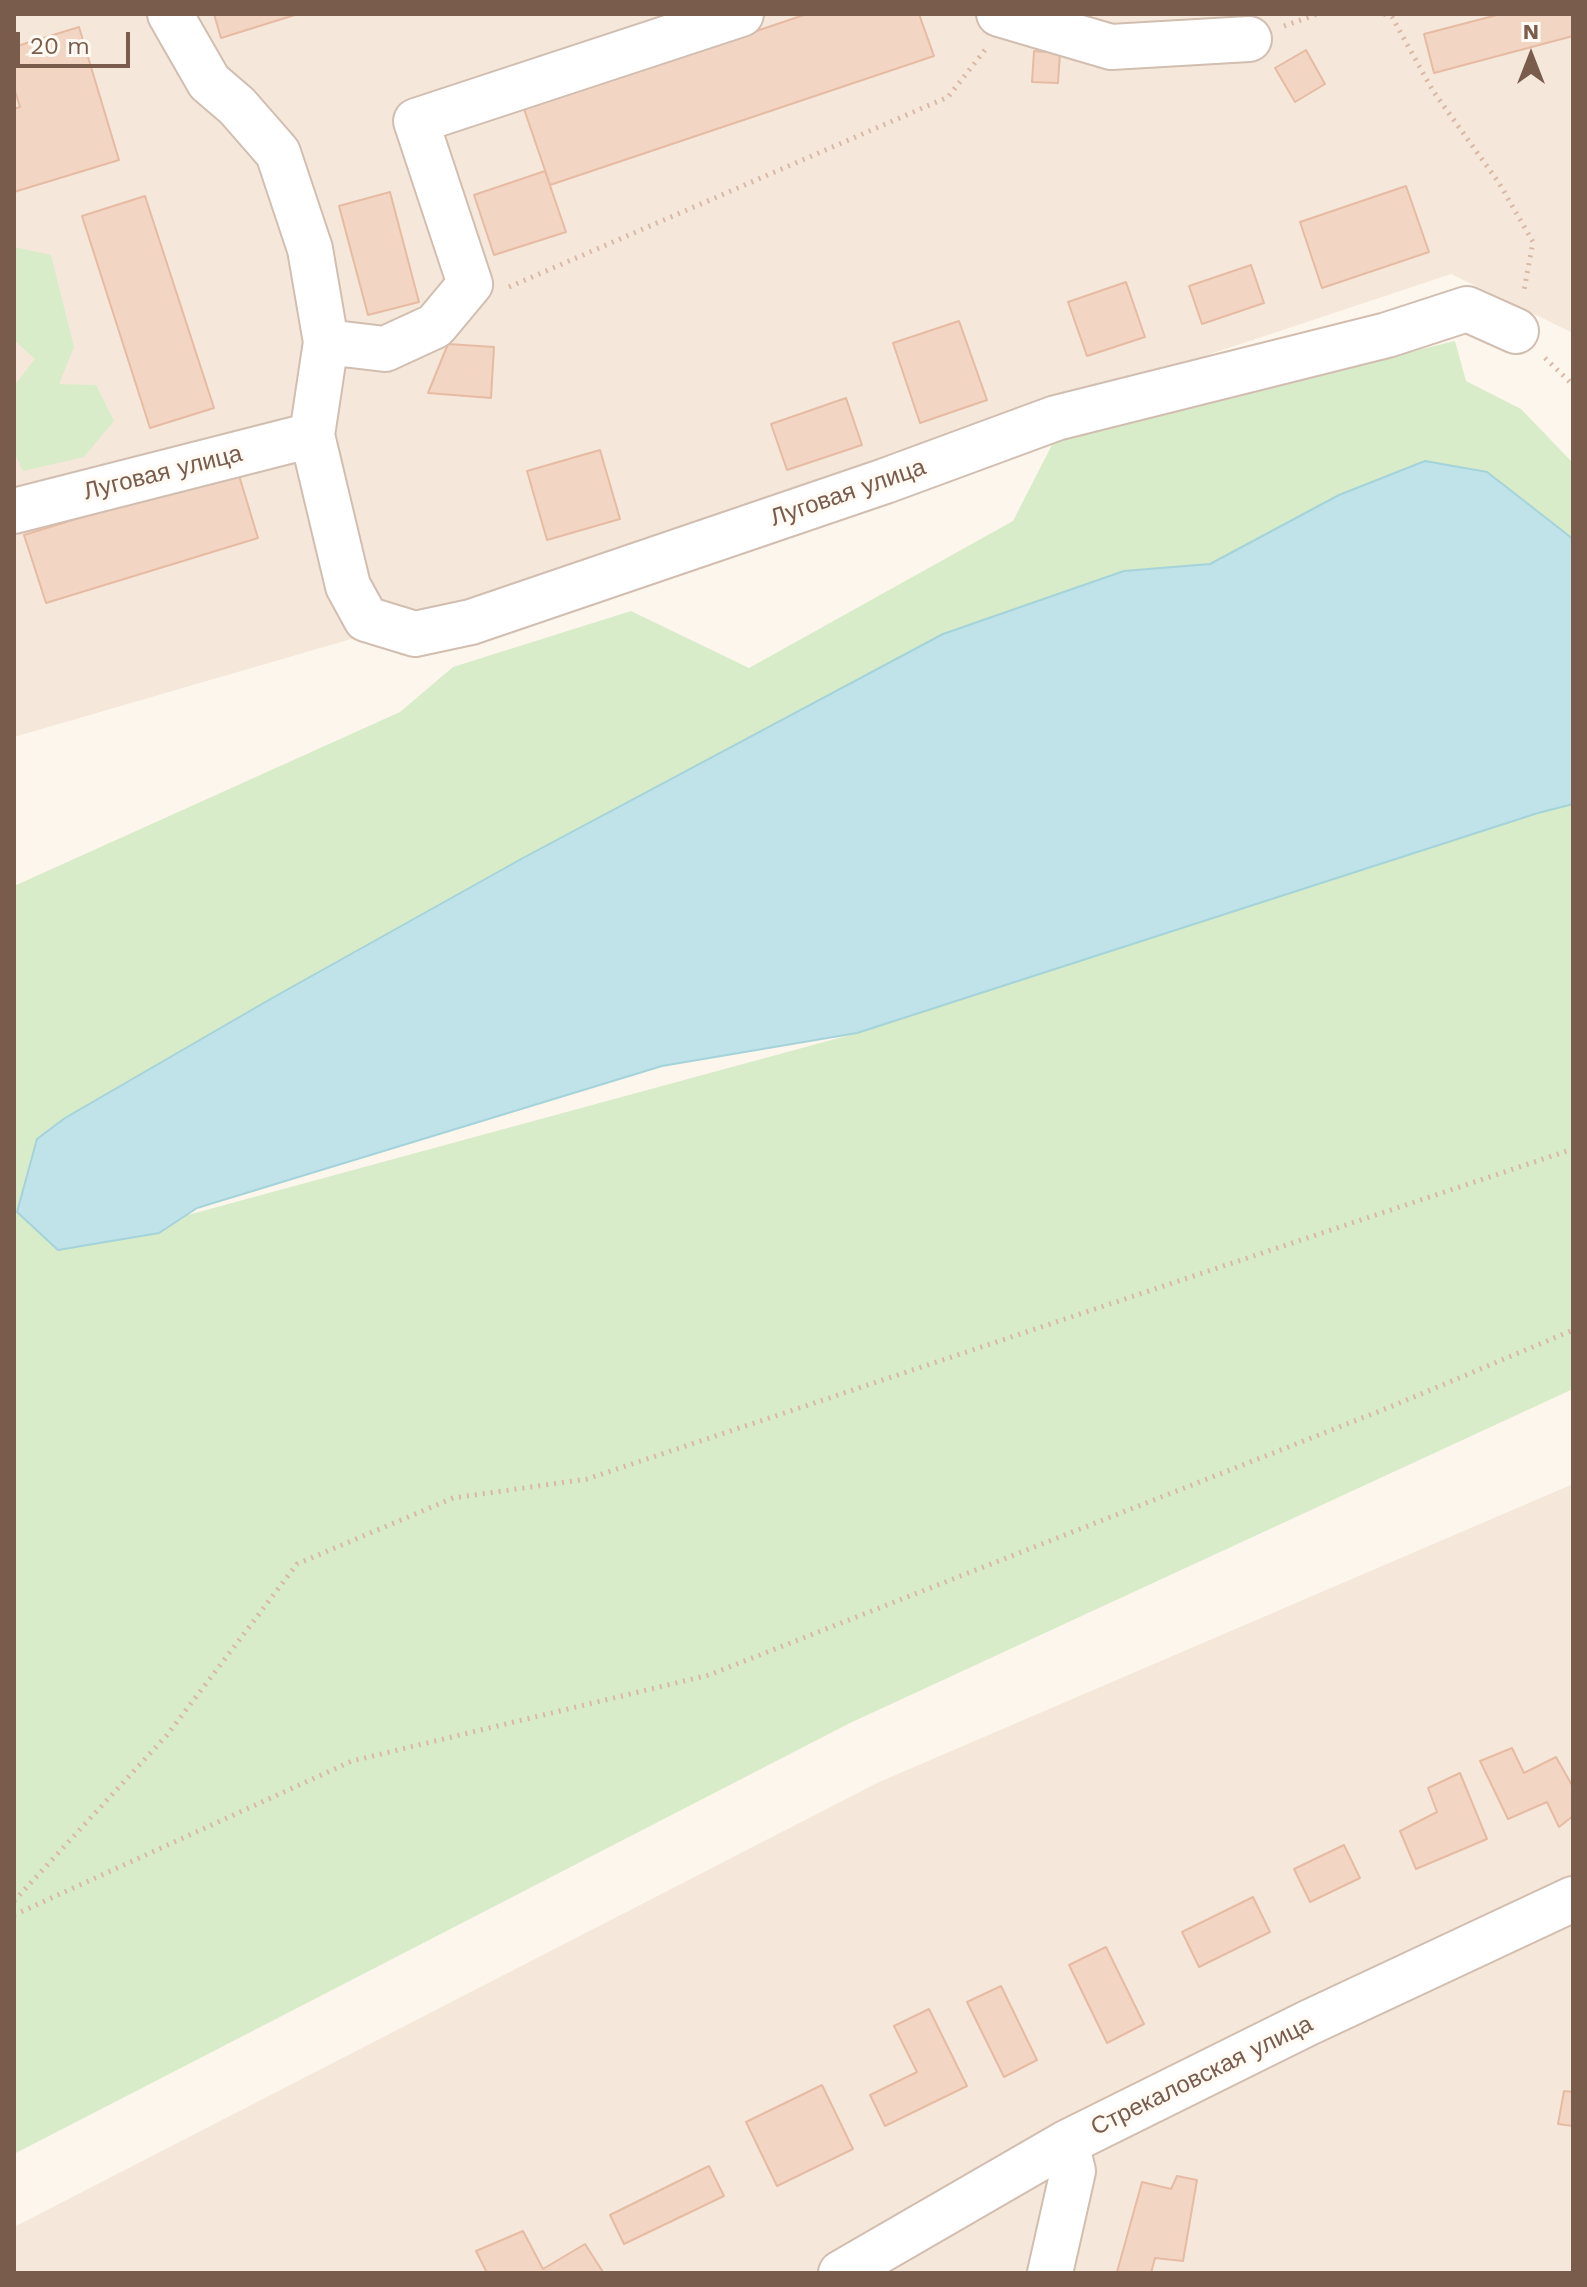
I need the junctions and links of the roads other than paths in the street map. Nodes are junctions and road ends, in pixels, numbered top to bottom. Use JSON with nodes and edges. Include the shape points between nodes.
{"nodes":[{"id":1,"x":170,"y":14,"type":"edge"},
{"id":2,"x":741,"y":14,"type":"edge"},
{"id":3,"x":1004,"y":16,"type":"edge"},
{"id":4,"x":1249,"y":39,"type":"dead end"},
{"id":5,"x":1516,"y":331,"type":"road end"},
{"id":6,"x":326,"y":342,"type":"junction"},
{"id":7,"x":312,"y":435,"type":"junction"},
{"id":8,"x":14,"y":511,"type":"edge"},
{"id":9,"x":1573,"y":1899,"type":"edge"},
{"id":10,"x":1066,"y":2143,"type":"junction"},
{"id":11,"x":841,"y":2273,"type":"edge"},
{"id":12,"x":1050,"y":2273,"type":"edge"}],
"edges":[{"from":1,"to":6,"type":"street","name":"Луговая улица","via":[[209,82],[278,153],[310,249]]},
{"from":2,"to":6,"type":"street","via":[[416,121],[470,284],[435,326],[385,349]]},
{"from":3,"to":4,"type":"street","via":[[1111,47]]},
{"from":5,"to":7,"type":"street","name":"Луговая улица","via":[[1467,309],[1387,335],[1056,418],[471,622],[415,634],[366,619],[348,586]]},
{"from":6,"to":7,"type":"street","name":"Луговая улица"},
{"from":7,"to":8,"type":"street","name":"Луговая улица"},
{"from":9,"to":10,"type":"street","name":"Стрекаловская улица"},
{"from":10,"to":11,"type":"street","name":"Стрекаловская улица"},
{"from":10,"to":12,"type":"street","via":[[1073,2171]]}]}
